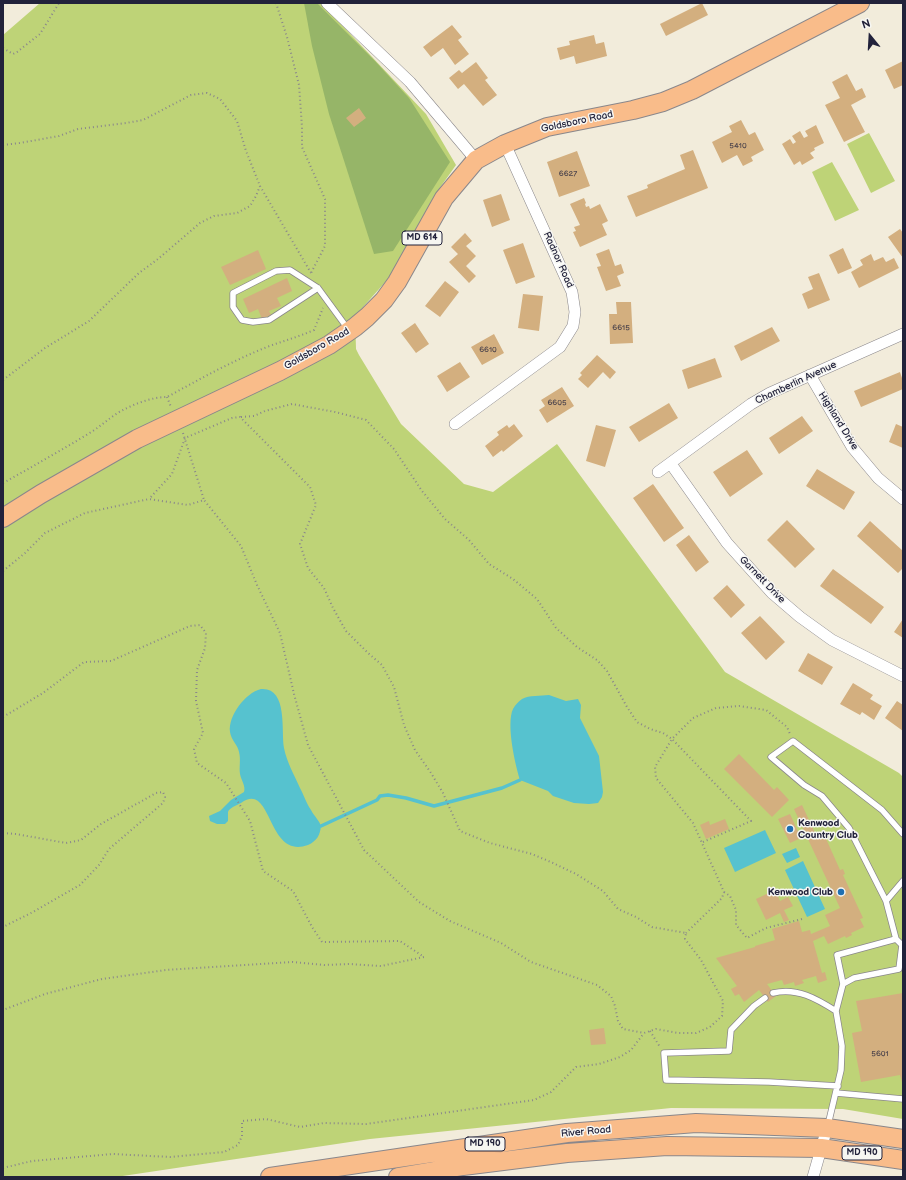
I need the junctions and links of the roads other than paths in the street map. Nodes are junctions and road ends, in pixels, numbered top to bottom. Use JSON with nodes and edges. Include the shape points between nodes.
{"nodes":[{"id":1,"x":327,"y":3,"type":"edge"},
{"id":2,"x":860,"y":3,"type":"edge"},
{"id":3,"x":505,"y":144,"type":"junction"},
{"id":4,"x":476,"y":160,"type":"junction"},
{"id":5,"x":318,"y":288,"type":"junction"},
{"id":6,"x":349,"y":331,"type":"junction"},
{"id":7,"x":903,"y":334,"type":"edge"},
{"id":8,"x":810,"y":375,"type":"junction"},
{"id":9,"x":455,"y":424,"type":"dead end"},
{"id":10,"x":671,"y":464,"type":"junction"},
{"id":11,"x":658,"y":472,"type":"dead end"},
{"id":12,"x":901,"y":496,"type":"edge"},
{"id":13,"x":3,"y":518,"type":"edge"},
{"id":14,"x":903,"y":676,"type":"edge"},
{"id":15,"x":903,"y":834,"type":"edge"},
{"id":16,"x":903,"y":881,"type":"edge"},
{"id":17,"x":886,"y":901,"type":"junction"},
{"id":18,"x":896,"y":939,"type":"junction"},
{"id":19,"x":843,"y":984,"type":"junction"},
{"id":20,"x":773,"y":992,"type":"dead end"},
{"id":21,"x":765,"y":998,"type":"dead end"},
{"id":22,"x":836,"y":1011,"type":"junction"},
{"id":23,"x":838,"y":1086,"type":"junction"},
{"id":24,"x":836,"y":1094,"type":"junction"},
{"id":25,"x":903,"y":1099,"type":"edge"},
{"id":26,"x":827,"y":1128,"type":"junction"},
{"id":27,"x":903,"y":1139,"type":"edge"},
{"id":28,"x":821,"y":1148,"type":"junction"},
{"id":29,"x":903,"y":1160,"type":"edge"},
{"id":30,"x":270,"y":1177,"type":"edge"},
{"id":31,"x":398,"y":1177,"type":"edge"},
{"id":32,"x":813,"y":1177,"type":"edge"}],
"edges":[{"from":1,"to":4,"type":"street","via":[[410,82]]},
{"from":2,"to":3,"type":"main road","name":"Goldsboro Road","number":"MD 614","via":[[692,90],[663,102],[547,127]]},
{"from":3,"to":4,"type":"main road","name":"Goldsboro Road","number":"MD 614"},
{"from":3,"to":9,"type":"street","name":"Radnor Road","via":[[572,292],[575,312],[573,326],[560,347]]},
{"from":4,"to":6,"type":"main road","name":"Goldsboro Road","number":"MD 614","via":[[444,198],[397,282],[384,300]]},
{"from":5,"to":5,"type":"lane","via":[[290,270],[276,271],[233,293],[233,307],[242,320],[269,320]]},
{"from":5,"to":6,"type":"lane"},
{"from":6,"to":13,"type":"main road","name":"Goldsboro Road","number":"MD 614","via":[[329,345],[280,371],[137,439]]},
{"from":7,"to":8,"type":"street","name":"Chamberlin Avenue"},
{"from":8,"to":10,"type":"street","name":"Chamberlin Avenue","via":[[770,392],[751,404]]},
{"from":8,"to":12,"type":"street","name":"Highland Drive","via":[[852,447],[878,478]]},
{"from":10,"to":11,"type":"street","name":"Chamberlin Avenue"},
{"from":10,"to":14,"type":"street","name":"Garnett Drive","via":[[727,544],[772,593],[832,640]]},
{"from":15,"to":17,"type":"lane","via":[[882,810],[793,741],[771,758],[822,796],[849,828]]},
{"from":16,"to":17,"type":"lane"},
{"from":17,"to":18,"type":"lane"},
{"from":18,"to":19,"type":"lane","via":[[837,955]]},
{"from":18,"to":19,"type":"lane","via":[[902,945],[899,969],[854,978]]},
{"from":19,"to":22,"type":"lane"},
{"from":20,"to":22,"type":"lane","via":[[796,992],[815,998]]},
{"from":21,"to":23,"type":"lane","via":[[731,1030],[729,1051],[664,1053],[666,1080]]},
{"from":22,"to":23,"type":"lane","via":[[842,1046]]},
{"from":23,"to":24,"type":"lane"},
{"from":24,"to":25,"type":"lane"},
{"from":24,"to":26,"type":"lane"},
{"from":26,"to":27,"type":"main road","name":"River Road","number":"MD 190"},
{"from":26,"to":28,"type":"street"},
{"from":26,"to":30,"type":"main road","name":"River Road","number":"MD 190","via":[[696,1123],[567,1133]]},
{"from":28,"to":29,"type":"main road","name":"River Road","number":"MD 190"},
{"from":28,"to":31,"type":"main road","name":"River Road","number":"MD 190","via":[[659,1146],[567,1153]]},
{"from":28,"to":32,"type":"street"}]}
